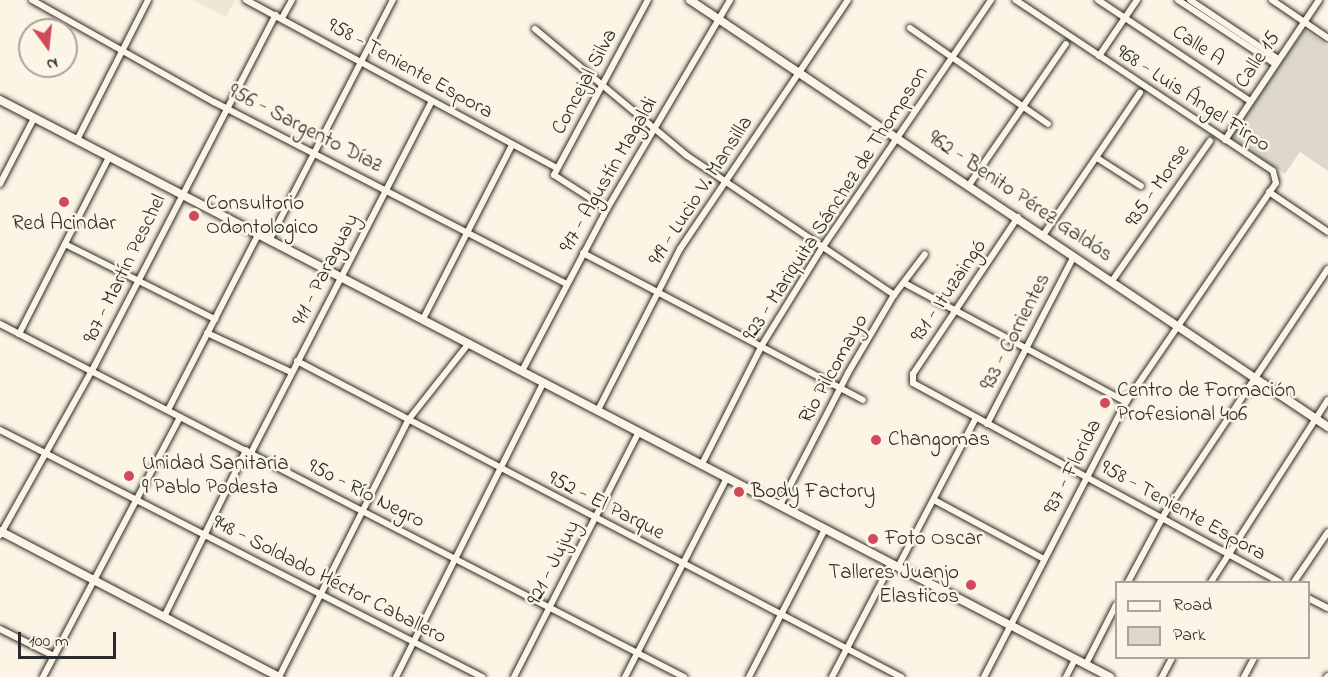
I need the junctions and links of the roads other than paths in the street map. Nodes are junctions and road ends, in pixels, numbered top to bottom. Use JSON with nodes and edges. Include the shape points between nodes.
{"nodes":[{"id":1,"x":32,"y":0,"type":"edge"},
{"id":2,"x":148,"y":0,"type":"edge"},
{"id":3,"x":246,"y":0,"type":"edge"},
{"id":4,"x":292,"y":0,"type":"edge"},
{"id":5,"x":393,"y":0,"type":"edge"},
{"id":6,"x":648,"y":0,"type":"edge"},
{"id":7,"x":690,"y":0,"type":"edge"},
{"id":8,"x":730,"y":0,"type":"edge"},
{"id":9,"x":848,"y":0,"type":"edge"},
{"id":10,"x":991,"y":0,"type":"edge"},
{"id":11,"x":1016,"y":0,"type":"edge"},
{"id":12,"x":1098,"y":0,"type":"edge"},
{"id":13,"x":1137,"y":0,"type":"edge"},
{"id":14,"x":1178,"y":0,"type":"edge"},
{"id":15,"x":1190,"y":0,"type":"edge"},
{"id":16,"x":1272,"y":0,"type":"edge"},
{"id":17,"x":1319,"y":0,"type":"edge"},
{"id":18,"x":279,"y":16,"type":"junction"},
{"id":19,"x":722,"y":17,"type":"junction"},
{"id":20,"x":1125,"y":18,"type":"junction"},
{"id":21,"x":1305,"y":22,"type":"junction"},
{"id":22,"x":910,"y":28,"type":"dead end"},
{"id":23,"x":535,"y":29,"type":"dead end"},
{"id":24,"x":1328,"y":38,"type":"edge"},
{"id":25,"x":1066,"y":44,"type":"dead end"},
{"id":26,"x":125,"y":50,"type":"junction"},
{"id":27,"x":1099,"y":56,"type":"junction"},
{"id":28,"x":951,"y":57,"type":"junction"},
{"id":29,"x":1277,"y":61,"type":"junction"},
{"id":30,"x":362,"y":62,"type":"junction"},
{"id":31,"x":800,"y":69,"type":"junction"},
{"id":32,"x":603,"y":83,"type":"junction"},
{"id":33,"x":1140,"y":93,"type":"dead end"},
{"id":34,"x":0,"y":100,"type":"edge"},
{"id":35,"x":1250,"y":101,"type":"junction"},
{"id":36,"x":431,"y":103,"type":"junction"},
{"id":37,"x":1023,"y":107,"type":"junction"},
{"id":38,"x":227,"y":108,"type":"junction"},
{"id":39,"x":34,"y":118,"type":"junction"},
{"id":40,"x":1048,"y":124,"type":"dead end"},
{"id":41,"x":654,"y":128,"type":"junction"},
{"id":42,"x":898,"y":136,"type":"junction"},
{"id":43,"x":77,"y":140,"type":"junction"},
{"id":44,"x":1225,"y":140,"type":"junction"},
{"id":45,"x":1210,"y":141,"type":"dead end"},
{"id":46,"x":512,"y":145,"type":"junction"},
{"id":47,"x":314,"y":153,"type":"junction"},
{"id":48,"x":109,"y":157,"type":"junction"},
{"id":49,"x":1097,"y":158,"type":"junction"},
{"id":50,"x":557,"y":168,"type":"junction"},
{"id":51,"x":726,"y":181,"type":"junction"},
{"id":52,"x":0,"y":184,"type":"edge"},
{"id":53,"x":969,"y":185,"type":"junction"},
{"id":54,"x":1140,"y":186,"type":"dead end"},
{"id":55,"x":386,"y":189,"type":"junction"},
{"id":56,"x":1269,"y":192,"type":"junction"},
{"id":57,"x":180,"y":194,"type":"junction"},
{"id":58,"x":607,"y":208,"type":"junction"},
{"id":59,"x":1018,"y":217,"type":"junction"},
{"id":60,"x":1328,"y":232,"type":"edge"},
{"id":61,"x":259,"y":233,"type":"junction"},
{"id":62,"x":468,"y":233,"type":"junction"},
{"id":63,"x":1044,"y":234,"type":"junction"},
{"id":64,"x":270,"y":239,"type":"junction"},
{"id":65,"x":65,"y":244,"type":"junction"},
{"id":66,"x":822,"y":248,"type":"junction"},
{"id":67,"x":583,"y":253,"type":"junction"},
{"id":68,"x":926,"y":254,"type":"dead end"},
{"id":69,"x":1074,"y":256,"type":"junction"},
{"id":70,"x":1328,"y":268,"type":"edge"},
{"id":71,"x":340,"y":276,"type":"junction"},
{"id":72,"x":1112,"y":281,"type":"junction"},
{"id":73,"x":137,"y":282,"type":"junction"},
{"id":74,"x":566,"y":284,"type":"junction"},
{"id":75,"x":906,"y":284,"type":"junction"},
{"id":76,"x":658,"y":292,"type":"junction"},
{"id":77,"x":894,"y":295,"type":"junction"},
{"id":78,"x":955,"y":312,"type":"junction"},
{"id":79,"x":215,"y":319,"type":"junction"},
{"id":80,"x":423,"y":319,"type":"junction"},
{"id":81,"x":0,"y":324,"type":"edge"},
{"id":82,"x":1177,"y":324,"type":"junction"},
{"id":83,"x":207,"y":333,"type":"junction"},
{"id":84,"x":19,"y":334,"type":"junction"},
{"id":85,"x":469,"y":344,"type":"junction"},
{"id":86,"x":762,"y":345,"type":"junction"},
{"id":87,"x":1025,"y":349,"type":"junction"},
{"id":88,"x":297,"y":361,"type":"junction"},
{"id":89,"x":90,"y":370,"type":"junction"},
{"id":90,"x":522,"y":371,"type":"junction"},
{"id":91,"x":291,"y":372,"type":"junction"},
{"id":92,"x":1254,"y":377,"type":"junction"},
{"id":93,"x":543,"y":382,"type":"junction"},
{"id":94,"x":913,"y":383,"type":"joint"},
{"id":95,"x":841,"y":388,"type":"junction"},
{"id":96,"x":863,"y":400,"type":"dead end"},
{"id":97,"x":1328,"y":400,"type":"edge"},
{"id":98,"x":1126,"y":402,"type":"junction"},
{"id":99,"x":598,"y":410,"type":"junction"},
{"id":100,"x":168,"y":411,"type":"junction"},
{"id":101,"x":180,"y":417,"type":"junction"},
{"id":102,"x":976,"y":418,"type":"junction"},
{"id":103,"x":1315,"y":418,"type":"junction"},
{"id":104,"x":410,"y":419,"type":"junction"},
{"id":105,"x":987,"y":424,"type":"junction"},
{"id":106,"x":1328,"y":427,"type":"edge"},
{"id":107,"x":0,"y":430,"type":"edge"},
{"id":108,"x":639,"y":432,"type":"junction"},
{"id":109,"x":248,"y":451,"type":"junction"},
{"id":110,"x":44,"y":453,"type":"junction"},
{"id":111,"x":702,"y":464,"type":"junction"},
{"id":112,"x":502,"y":470,"type":"junction"},
{"id":113,"x":1086,"y":477,"type":"junction"},
{"id":114,"x":728,"y":478,"type":"junction"},
{"id":115,"x":136,"y":500,"type":"junction"},
{"id":116,"x":934,"y":500,"type":"junction"},
{"id":117,"x":780,"y":505,"type":"junction"},
{"id":118,"x":364,"y":512,"type":"junction"},
{"id":119,"x":594,"y":519,"type":"junction"},
{"id":120,"x":1161,"y":521,"type":"junction"},
{"id":121,"x":825,"y":529,"type":"junction"},
{"id":122,"x":1328,"y":532,"type":"edge"},
{"id":123,"x":1,"y":533,"type":"edge"},
{"id":124,"x":204,"y":535,"type":"junction"},
{"id":125,"x":1225,"y":556,"type":"junction"},
{"id":126,"x":456,"y":559,"type":"junction"},
{"id":127,"x":1044,"y":559,"type":"junction"},
{"id":128,"x":682,"y":564,"type":"junction"},
{"id":129,"x":895,"y":566,"type":"junction"},
{"id":130,"x":94,"y":581,"type":"junction"},
{"id":131,"x":1129,"y":581,"type":"edge"},
{"id":132,"x":1212,"y":581,"type":"edge"},
{"id":133,"x":1277,"y":581,"type":"edge"},
{"id":134,"x":1295,"y":581,"type":"edge"},
{"id":135,"x":322,"y":594,"type":"junction"},
{"id":136,"x":1310,"y":599,"type":"edge"},
{"id":137,"x":550,"y":608,"type":"junction"},
{"id":138,"x":1115,"y":608,"type":"edge"},
{"id":139,"x":1328,"y":608,"type":"edge"},
{"id":140,"x":781,"y":615,"type":"junction"},
{"id":141,"x":164,"y":617,"type":"junction"},
{"id":142,"x":1011,"y":624,"type":"junction"},
{"id":143,"x":0,"y":630,"type":"edge"},
{"id":144,"x":414,"y":642,"type":"junction"},
{"id":145,"x":847,"y":648,"type":"junction"},
{"id":146,"x":637,"y":653,"type":"junction"},
{"id":147,"x":54,"y":656,"type":"junction"},
{"id":148,"x":1075,"y":659,"type":"junction"},
{"id":149,"x":1171,"y":659,"type":"edge"},
{"id":150,"x":1253,"y":659,"type":"edge"},
{"id":151,"x":1086,"y":664,"type":"junction"},
{"id":152,"x":44,"y":677,"type":"edge"},
{"id":153,"x":279,"y":677,"type":"edge"},
{"id":154,"x":396,"y":677,"type":"edge"},
{"id":155,"x":482,"y":677,"type":"edge"},
{"id":156,"x":514,"y":677,"type":"edge"},
{"id":157,"x":625,"y":677,"type":"edge"},
{"id":158,"x":684,"y":677,"type":"edge"},
{"id":159,"x":749,"y":677,"type":"edge"},
{"id":160,"x":832,"y":677,"type":"edge"},
{"id":161,"x":901,"y":677,"type":"edge"},
{"id":162,"x":984,"y":677,"type":"edge"},
{"id":163,"x":1066,"y":677,"type":"edge"},
{"id":164,"x":1110,"y":677,"type":"edge"},
{"id":165,"x":1162,"y":677,"type":"edge"},
{"id":166,"x":1244,"y":677,"type":"edge"}],
"edges":[{"from":1,"to":26,"type":"street","name":"956 - Sargento Díaz"},
{"from":2,"to":26,"type":"street"},
{"from":3,"to":18,"type":"street","name":"958 - Teniente Espora"},
{"from":4,"to":18,"type":"street","name":"907 - Martín Peschel"},
{"from":5,"to":30,"type":"street"},
{"from":6,"to":32,"type":"street","name":"Concejal Silva"},
{"from":7,"to":19,"type":"main road","name":"962 - Benito Pérez Galdós"},
{"from":8,"to":19,"type":"street","name":"917 - Agustín Magaldi"},
{"from":9,"to":31,"type":"street","name":"919 - Lucio V. Mansilla"},
{"from":10,"to":28,"type":"street","name":"923 - Mariquita Sánchez de Thompson"},
{"from":11,"to":27,"type":"street","name":"968 - Luis Ángel Firpo"},
{"from":12,"to":20,"type":"street","name":"Calle A"},
{"from":13,"to":20,"type":"street"},
{"from":14,"to":29,"type":"street"},
{"from":15,"to":29,"type":"street"},
{"from":16,"to":21,"type":"street"},
{"from":17,"to":21,"type":"street","name":"Calle 15"},
{"from":18,"to":30,"type":"street","name":"958 - Teniente Espora"},
{"from":18,"to":38,"type":"street","name":"907 - Martín Peschel"},
{"from":19,"to":31,"type":"main road","name":"962 - Benito Pérez Galdós"},
{"from":19,"to":41,"type":"street","name":"917 - Agustín Magaldi"},
{"from":20,"to":27,"type":"street"},
{"from":20,"to":35,"type":"street","name":"Calle A"},
{"from":21,"to":24,"type":"street"},
{"from":21,"to":29,"type":"street","name":"Calle 15"},
{"from":22,"to":28,"type":"street"},
{"from":23,"to":32,"type":"street"},
{"from":25,"to":37,"type":"street"},
{"from":26,"to":38,"type":"street","name":"956 - Sargento Díaz"},
{"from":26,"to":43,"type":"street"},
{"from":27,"to":44,"type":"street","name":"968 - Luis Ángel Firpo"},
{"from":28,"to":37,"type":"street"},
{"from":28,"to":42,"type":"street","name":"923 - Mariquita Sánchez de Thompson"},
{"from":29,"to":35,"type":"street","name":"Calle 15"},
{"from":30,"to":36,"type":"street","name":"958 - Teniente Espora"},
{"from":30,"to":47,"type":"street"},
{"from":31,"to":42,"type":"main road","name":"962 - Benito Pérez Galdós"},
{"from":31,"to":51,"type":"street","name":"919 - Lucio V. Mansilla"},
{"from":32,"to":41,"type":"street"},
{"from":32,"to":50,"type":"street","name":"Concejal Silva"},
{"from":33,"to":49,"type":"street"},
{"from":34,"to":39,"type":"main road"},
{"from":35,"to":44,"type":"street","name":"Calle 15"},
{"from":36,"to":46,"type":"street","name":"958 - Teniente Espora"},
{"from":36,"to":55,"type":"street","name":"911 - Paraguay"},
{"from":37,"to":40,"type":"street"},
{"from":37,"to":53,"type":"street"},
{"from":38,"to":47,"type":"street","name":"956 - Sargento Díaz"},
{"from":38,"to":57,"type":"street","name":"907 - Martín Peschel"},
{"from":39,"to":43,"type":"main road"},
{"from":39,"to":52,"type":"street"},
{"from":41,"to":51,"type":"street"},
{"from":41,"to":58,"type":"street","name":"917 - Agustín Magaldi"},
{"from":42,"to":53,"type":"main road","name":"962 - Benito Pérez Galdós"},
{"from":42,"to":66,"type":"street","name":"923 - Mariquita Sánchez de Thompson"},
{"from":43,"to":48,"type":"main road"},
{"from":44,"to":56,"type":"street","name":"968 - Luis Ángel Firpo","via":[[1273,171],[1276,183]]},
{"from":45,"to":72,"type":"street","name":"935 - Morse"},
{"from":46,"to":50,"type":"street","name":"958 - Teniente Espora"},
{"from":46,"to":62,"type":"street"},
{"from":47,"to":55,"type":"street","name":"956 - Sargento Díaz"},
{"from":47,"to":64,"type":"street"},
{"from":48,"to":57,"type":"main road"},
{"from":48,"to":65,"type":"street"},
{"from":49,"to":54,"type":"street"},
{"from":49,"to":63,"type":"street"},
{"from":50,"to":58,"type":"street","name":"Concejal Silva","via":[[556,181]]},
{"from":51,"to":66,"type":"street"},
{"from":51,"to":76,"type":"street","name":"919 - Lucio V. Mansilla"},
{"from":53,"to":59,"type":"main road","name":"962 - Benito Pérez Galdós"},
{"from":55,"to":62,"type":"street","name":"956 - Sargento Díaz"},
{"from":55,"to":71,"type":"street","name":"911 - Paraguay"},
{"from":56,"to":60,"type":"street"},
{"from":56,"to":82,"type":"street","name":"937 - Florida"},
{"from":57,"to":61,"type":"main road"},
{"from":57,"to":73,"type":"street","name":"907 - Martín Peschel"},
{"from":58,"to":67,"type":"street","name":"917 - Agustín Magaldi"},
{"from":59,"to":63,"type":"main road","name":"962 - Benito Pérez Galdós"},
{"from":59,"to":78,"type":"street","name":"931 - Ituzaingó"},
{"from":61,"to":64,"type":"main road"},
{"from":61,"to":79,"type":"street"},
{"from":62,"to":74,"type":"street","name":"956 - Sargento Díaz"},
{"from":62,"to":80,"type":"street"},
{"from":63,"to":69,"type":"main road","name":"962 - Benito Pérez Galdós"},
{"from":64,"to":71,"type":"main road"},
{"from":65,"to":73,"type":"street"},
{"from":65,"to":84,"type":"street"},
{"from":66,"to":77,"type":"street"},
{"from":66,"to":86,"type":"street","name":"923 - Mariquita Sánchez de Thompson"},
{"from":67,"to":74,"type":"street","name":"917 - Agustín Magaldi"},
{"from":67,"to":76,"type":"street"},
{"from":68,"to":75,"type":"street","name":"Rio Pilcomayo"},
{"from":69,"to":72,"type":"main road","name":"962 - Benito Pérez Galdós"},
{"from":69,"to":87,"type":"street","name":"933 - Corrientes"},
{"from":70,"to":92,"type":"street"},
{"from":71,"to":80,"type":"main road"},
{"from":71,"to":88,"type":"street","name":"911 - Paraguay"},
{"from":72,"to":82,"type":"main road","name":"962 - Benito Pérez Galdós"},
{"from":73,"to":79,"type":"street"},
{"from":73,"to":89,"type":"street","name":"907 - Martín Peschel"},
{"from":74,"to":90,"type":"street","name":"917 - Agustín Magaldi"},
{"from":75,"to":77,"type":"street","name":"Rio Pilcomayo"},
{"from":75,"to":78,"type":"street"},
{"from":76,"to":86,"type":"street"},
{"from":76,"to":99,"type":"street","name":"919 - Lucio V. Mansilla"},
{"from":77,"to":95,"type":"street","name":"Rio Pilcomayo"},
{"from":78,"to":87,"type":"street"},
{"from":78,"to":94,"type":"street","name":"931 - Ituzaingó","via":[[912,374]]},
{"from":79,"to":83,"type":"street"},
{"from":80,"to":85,"type":"main road"},
{"from":81,"to":84,"type":"street","name":"950 - Río Negro"},
{"from":82,"to":92,"type":"main road","name":"962 - Benito Pérez Galdós"},
{"from":82,"to":98,"type":"street","name":"937 - Florida"},
{"from":83,"to":91,"type":"street"},
{"from":83,"to":100,"type":"street"},
{"from":84,"to":89,"type":"street","name":"950 - Río Negro"},
{"from":85,"to":90,"type":"main road"},
{"from":85,"to":104,"type":"street"},
{"from":86,"to":95,"type":"street"},
{"from":86,"to":111,"type":"street","name":"923 - Mariquita Sánchez de Thompson"},
{"from":87,"to":98,"type":"street"},
{"from":87,"to":105,"type":"street","name":"933 - Corrientes"},
{"from":88,"to":91,"type":"street","name":"911 - Paraguay"},
{"from":88,"to":104,"type":"street","name":"952 - El Parque"},
{"from":89,"to":100,"type":"street","name":"950 - Río Negro"},
{"from":89,"to":110,"type":"street","name":"907 - Martín Peschel"},
{"from":90,"to":93,"type":"main road"},
{"from":91,"to":109,"type":"street","name":"911 - Paraguay"},
{"from":92,"to":103,"type":"main road","name":"962 - Benito Pérez Galdós"},
{"from":92,"to":120,"type":"street"},
{"from":93,"to":99,"type":"main road"},
{"from":93,"to":112,"type":"street"},
{"from":94,"to":102,"type":"street","name":"958 - Teniente Espora"},
{"from":95,"to":96,"type":"street"},
{"from":95,"to":117,"type":"street","name":"Rio Pilcomayo"},
{"from":97,"to":103,"type":"street"},
{"from":98,"to":113,"type":"street","name":"937 - Florida"},
{"from":99,"to":108,"type":"main road"},
{"from":100,"to":101,"type":"street","name":"950 - Río Negro"},
{"from":101,"to":109,"type":"street","name":"950 - Río Negro"},
{"from":101,"to":115,"type":"street"},
{"from":102,"to":105,"type":"street","name":"958 - Teniente Espora"},
{"from":102,"to":116,"type":"street","name":"933 - Corrientes"},
{"from":103,"to":106,"type":"main road","name":"962 - Benito Pérez Galdós"},
{"from":103,"to":125,"type":"street"},
{"from":104,"to":112,"type":"street","name":"952 - El Parque"},
{"from":104,"to":118,"type":"street"},
{"from":105,"to":113,"type":"street","name":"958 - Teniente Espora"},
{"from":107,"to":110,"type":"street","name":"948 - Soldado Héctor Caballero"},
{"from":108,"to":111,"type":"main road"},
{"from":108,"to":119,"type":"street","name":"921 - Jujuy"},
{"from":109,"to":118,"type":"street","name":"950 - Río Negro"},
{"from":109,"to":124,"type":"street","name":"911 - Paraguay"},
{"from":110,"to":115,"type":"street","name":"948 - Soldado Héctor Caballero"},
{"from":110,"to":123,"type":"street","name":"907 - Martín Peschel"},
{"from":111,"to":114,"type":"main road"},
{"from":112,"to":119,"type":"street","name":"952 - El Parque"},
{"from":112,"to":126,"type":"street"},
{"from":113,"to":120,"type":"street","name":"958 - Teniente Espora"},
{"from":113,"to":127,"type":"street","name":"937 - Florida"},
{"from":114,"to":117,"type":"main road"},
{"from":114,"to":128,"type":"street"},
{"from":115,"to":124,"type":"street","name":"948 - Soldado Héctor Caballero"},
{"from":115,"to":130,"type":"street"},
{"from":116,"to":127,"type":"street"},
{"from":116,"to":129,"type":"street","name":"933 - Corrientes"},
{"from":117,"to":121,"type":"main road"},
{"from":118,"to":126,"type":"street","name":"950 - Río Negro"},
{"from":118,"to":135,"type":"street"},
{"from":119,"to":128,"type":"street","name":"952 - El Parque"},
{"from":119,"to":137,"type":"street","name":"921 - Jujuy"},
{"from":120,"to":125,"type":"street","name":"958 - Teniente Espora"},
{"from":120,"to":131,"type":"street"},
{"from":121,"to":129,"type":"main road"},
{"from":121,"to":140,"type":"street"},
{"from":122,"to":134,"type":"street"},
{"from":123,"to":130,"type":"main road"},
{"from":124,"to":135,"type":"street","name":"948 - Soldado Héctor Caballero"},
{"from":124,"to":141,"type":"street","name":"911 - Paraguay"},
{"from":125,"to":132,"type":"street"},
{"from":125,"to":133,"type":"street","name":"958 - Teniente Espora"},
{"from":126,"to":137,"type":"street","name":"950 - Río Negro"},
{"from":126,"to":144,"type":"street"},
{"from":127,"to":142,"type":"street","name":"937 - Florida"},
{"from":128,"to":140,"type":"street","name":"952 - El Parque"},
{"from":128,"to":146,"type":"street"},
{"from":129,"to":142,"type":"main road"},
{"from":129,"to":145,"type":"street","name":"933 - Corrientes"},
{"from":130,"to":141,"type":"main road"},
{"from":130,"to":147,"type":"street"},
{"from":135,"to":144,"type":"street","name":"948 - Soldado Héctor Caballero"},
{"from":135,"to":153,"type":"street"},
{"from":136,"to":139,"type":"street"},
{"from":137,"to":146,"type":"street","name":"950 - Río Negro"},
{"from":137,"to":156,"type":"street","name":"921 - Jujuy"},
{"from":138,"to":151,"type":"street"},
{"from":140,"to":145,"type":"street","name":"952 - El Parque"},
{"from":140,"to":159,"type":"street"},
{"from":141,"to":153,"type":"main road"},
{"from":142,"to":148,"type":"main road"},
{"from":142,"to":162,"type":"street","name":"937 - Florida"},
{"from":143,"to":147,"type":"street"},
{"from":144,"to":154,"type":"street"},
{"from":144,"to":155,"type":"street","name":"948 - Soldado Héctor Caballero"},
{"from":145,"to":160,"type":"street","name":"933 - Corrientes"},
{"from":145,"to":161,"type":"street","name":"952 - El Parque"},
{"from":146,"to":157,"type":"street"},
{"from":146,"to":158,"type":"street","name":"950 - Río Negro"},
{"from":147,"to":152,"type":"street"},
{"from":148,"to":151,"type":"main road"},
{"from":148,"to":163,"type":"street"},
{"from":149,"to":165,"type":"street"},
{"from":150,"to":166,"type":"street"},
{"from":151,"to":164,"type":"main road"}]}
